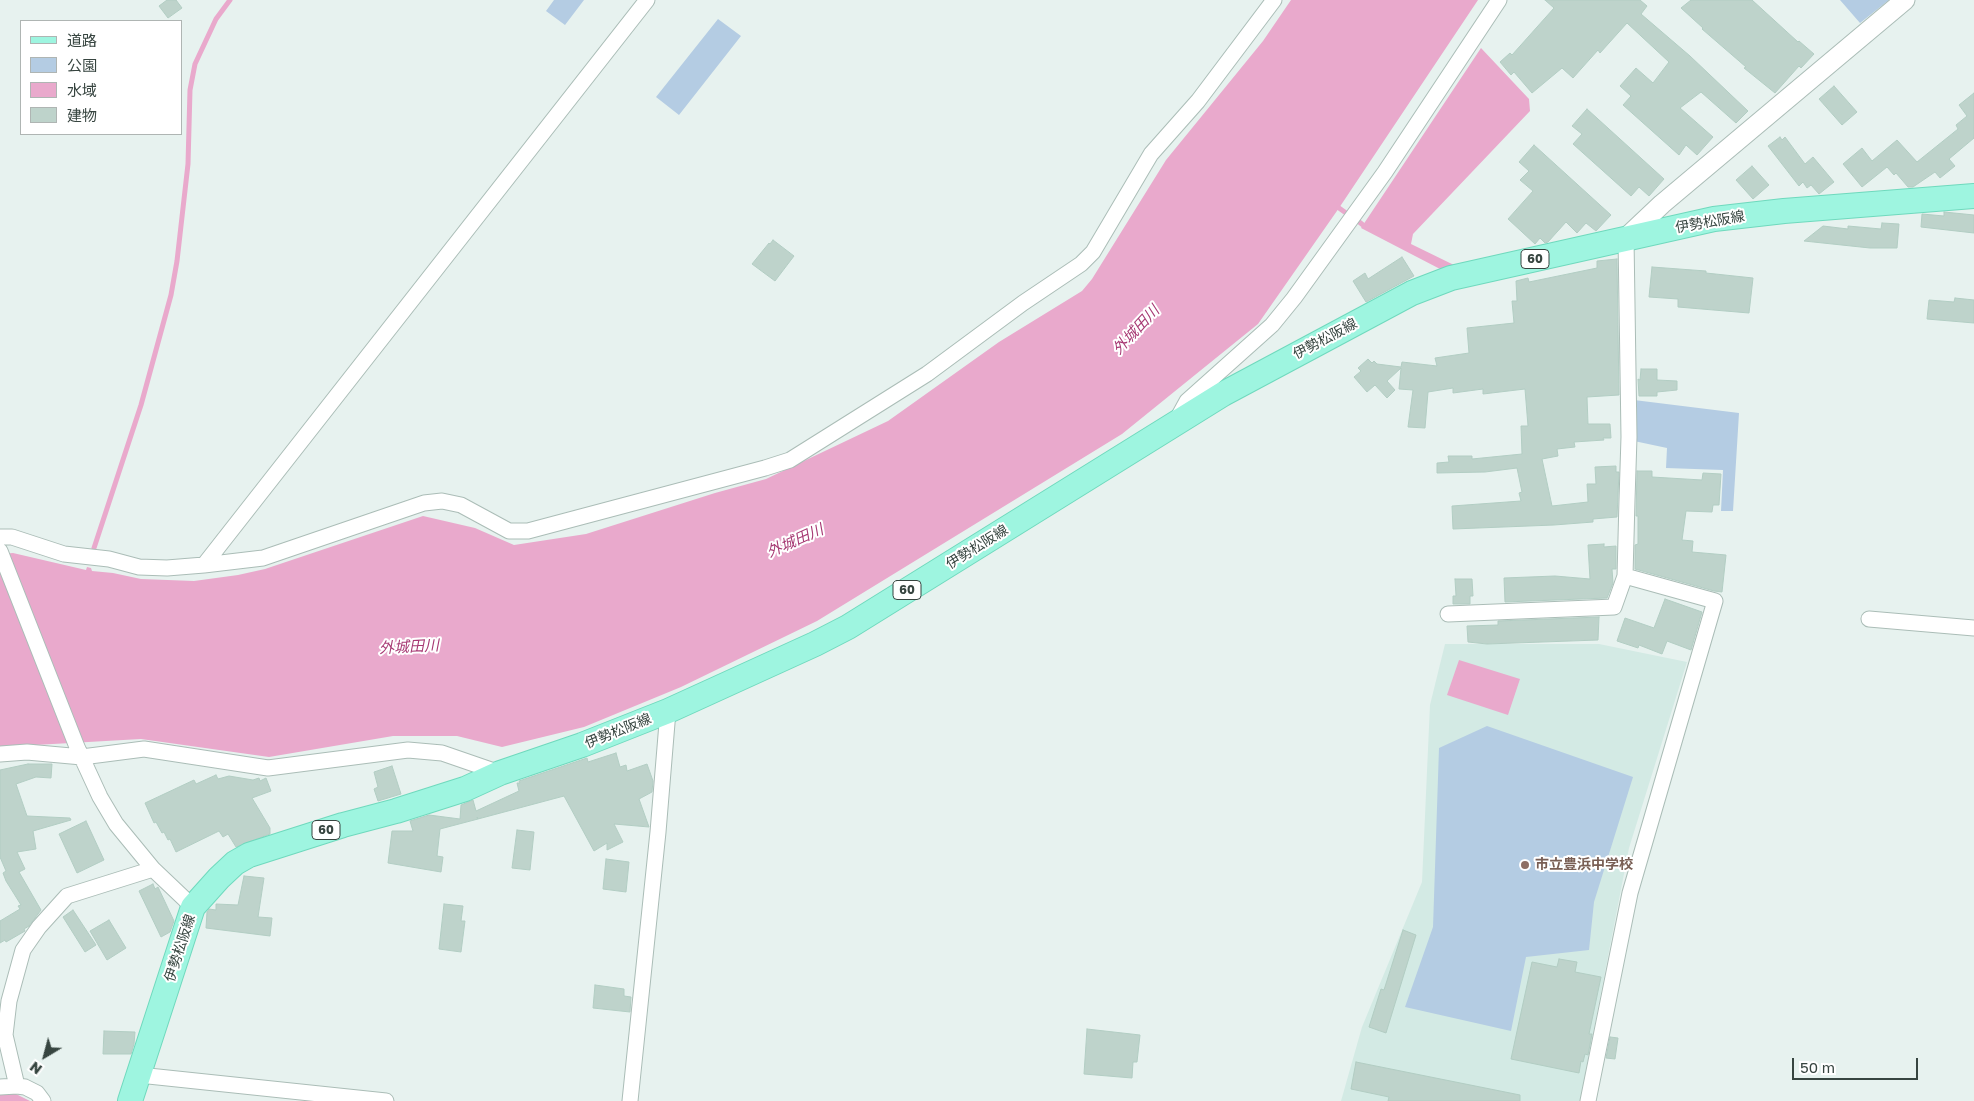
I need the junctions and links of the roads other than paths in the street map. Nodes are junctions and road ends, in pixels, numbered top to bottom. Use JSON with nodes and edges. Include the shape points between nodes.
{"nodes":[{"id":1,"x":647,"y":0,"type":"edge"},
{"id":2,"x":1274,"y":0,"type":"edge"},
{"id":3,"x":1499,"y":0,"type":"edge"},
{"id":4,"x":1906,"y":0,"type":"edge"},
{"id":5,"x":1974,"y":196,"type":"edge"},
{"id":6,"x":1626,"y":238,"type":"junction"},
{"id":7,"x":1174,"y":425,"type":"junction"},
{"id":8,"x":0,"y":538,"type":"edge"},
{"id":9,"x":0,"y":551,"type":"edge"},
{"id":10,"x":204,"y":565,"type":"junction"},
{"id":11,"x":1625,"y":576,"type":"junction"},
{"id":12,"x":1448,"y":614,"type":"dead end"},
{"id":13,"x":1869,"y":619,"type":"dead end"},
{"id":14,"x":1974,"y":628,"type":"edge"},
{"id":15,"x":668,"y":711,"type":"junction"},
{"id":16,"x":79,"y":752,"type":"junction"},
{"id":17,"x":0,"y":754,"type":"edge"},
{"id":18,"x":500,"y":773,"type":"junction"},
{"id":19,"x":153,"y":869,"type":"junction"},
{"id":20,"x":193,"y":907,"type":"junction"},
{"id":21,"x":139,"y":1075,"type":"junction"},
{"id":22,"x":17,"y":1086,"type":"junction"},
{"id":23,"x":0,"y":1087,"type":"edge"},
{"id":24,"x":43,"y":1101,"type":"edge"},
{"id":25,"x":130,"y":1101,"type":"edge"},
{"id":26,"x":386,"y":1101,"type":"edge"},
{"id":27,"x":630,"y":1101,"type":"edge"},
{"id":28,"x":1588,"y":1101,"type":"edge"}],
"edges":[{"from":1,"to":10,"type":"street"},
{"from":2,"to":10,"type":"street","via":[[1198,101],[1151,154],[1093,252],[1081,264],[927,374],[790,460],[528,531],[509,530],[461,505],[424,503],[263,558]]},
{"from":3,"to":7,"type":"street","via":[[1385,172],[1294,298],[1272,325],[1187,401]]},
{"from":4,"to":6,"type":"street","via":[[1662,204]]},
{"from":5,"to":6,"type":"main road","name":"伊勢松阪線","number":"60","via":[[1784,210],[1714,219]]},
{"from":6,"to":7,"type":"main road","name":"伊勢松阪線","number":"60","via":[[1451,278],[1412,293],[1231,390]]},
{"from":6,"to":11,"type":"street","via":[[1629,437]]},
{"from":7,"to":15,"type":"main road","name":"伊勢松阪線","number":"60","via":[[848,627]]},
{"from":8,"to":10,"type":"street","via":[[12,537],[64,554],[108,559],[139,567]]},
{"from":9,"to":16,"type":"street"},
{"from":11,"to":12,"type":"street","via":[[1614,607]]},
{"from":11,"to":28,"type":"street","via":[[1715,601],[1630,893]]},
{"from":13,"to":14,"type":"street"},
{"from":15,"to":18,"type":"main road","name":"伊勢松阪線","number":"60"},
{"from":15,"to":27,"type":"street"},
{"from":16,"to":17,"type":"street"},
{"from":16,"to":18,"type":"street","via":[[144,749],[268,768],[408,750],[442,753]]},
{"from":16,"to":19,"type":"street","via":[[116,824]]},
{"from":18,"to":20,"type":"main road","name":"伊勢松阪線","number":"60","via":[[465,789],[248,855],[219,878]]},
{"from":19,"to":20,"type":"street"},
{"from":19,"to":22,"type":"street","via":[[67,896],[23,950],[9,1001],[5,1035]]},
{"from":20,"to":21,"type":"main road","name":"伊勢松阪線","number":"60"},
{"from":21,"to":25,"type":"main road","name":"伊勢松阪線","number":"60"},
{"from":21,"to":26,"type":"street"},
{"from":22,"to":23,"type":"street"},
{"from":22,"to":24,"type":"street","via":[[37,1093]]}]}
